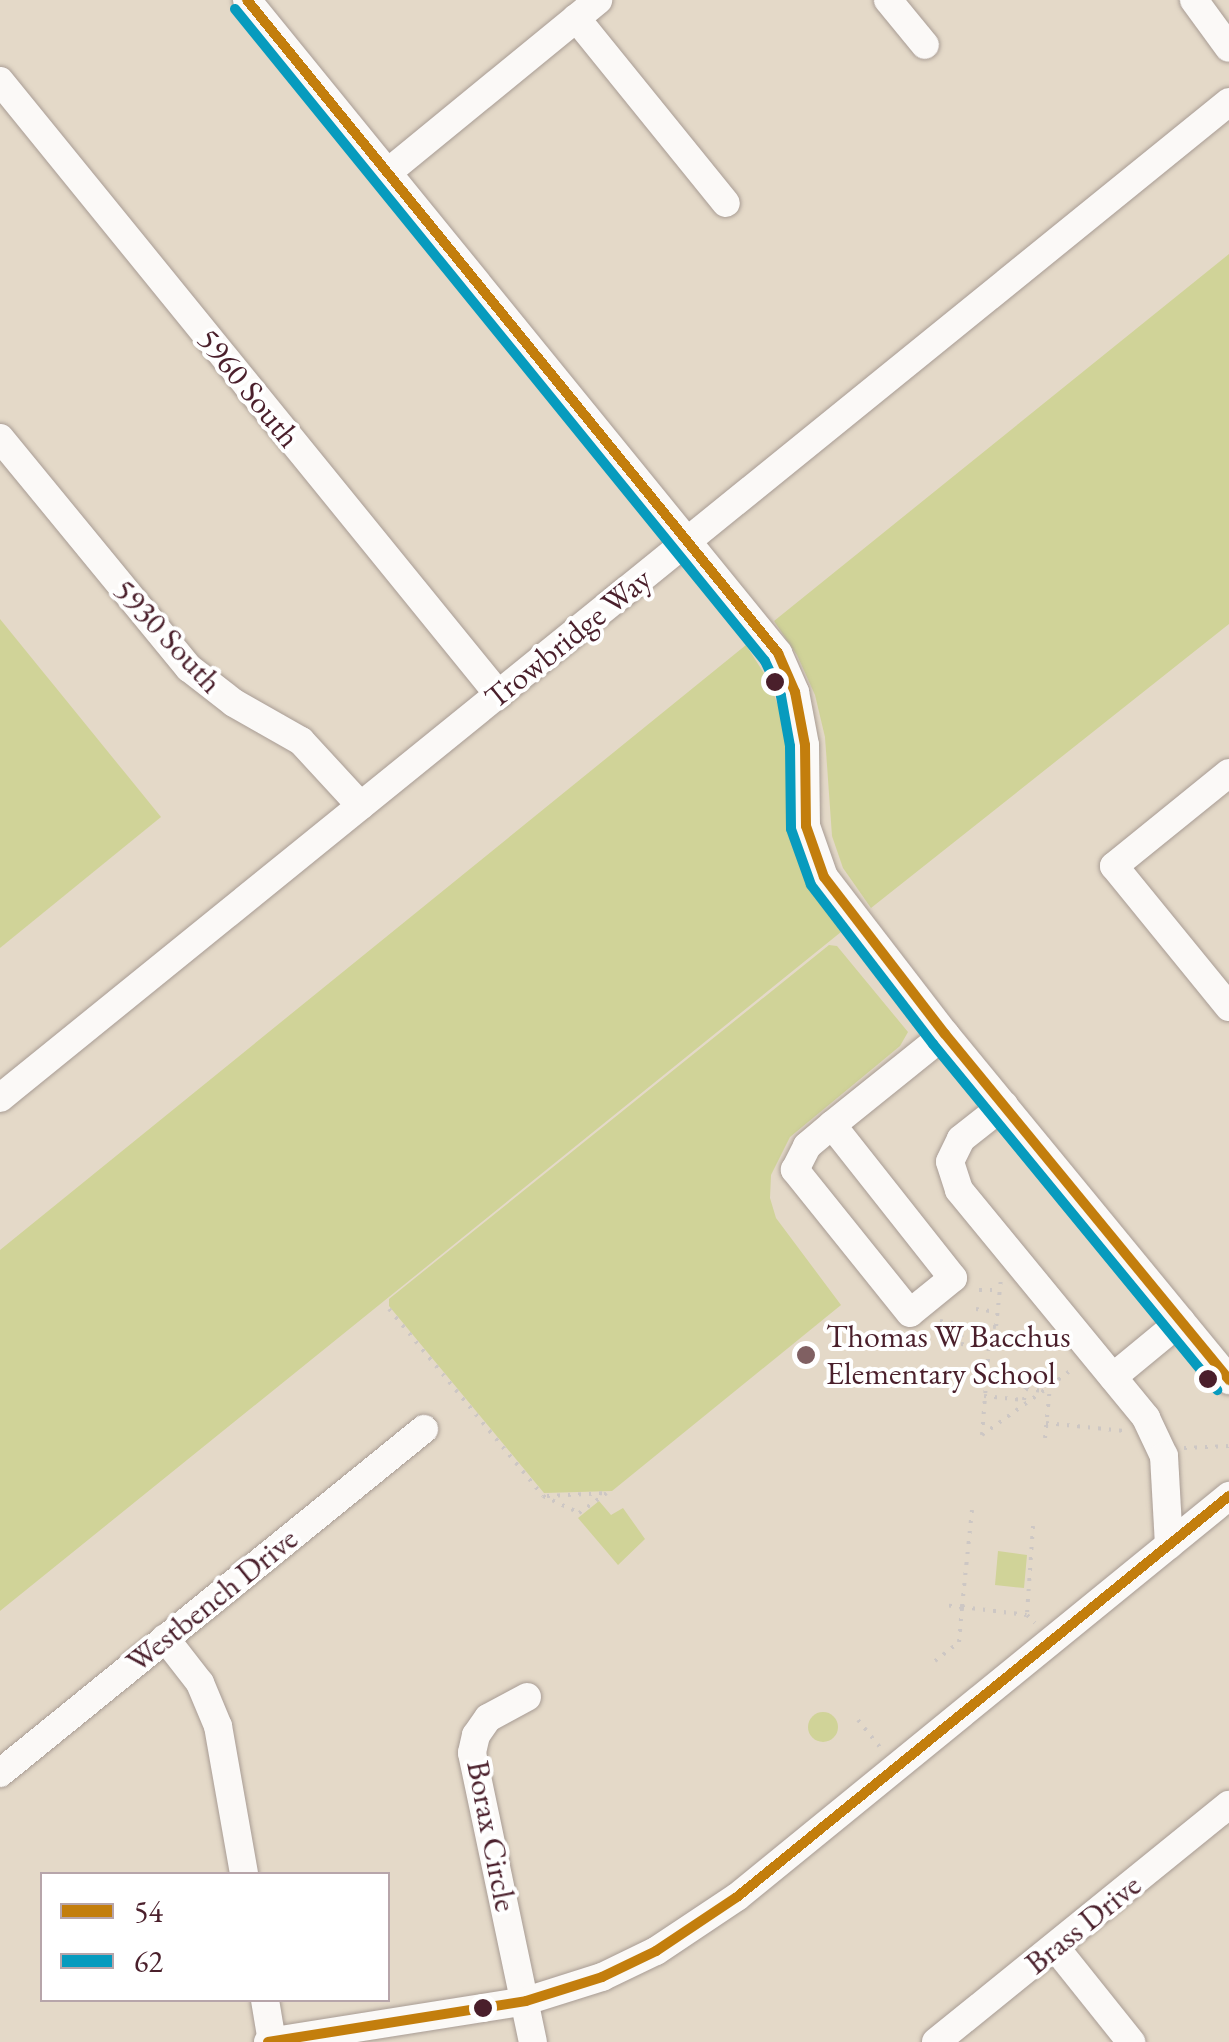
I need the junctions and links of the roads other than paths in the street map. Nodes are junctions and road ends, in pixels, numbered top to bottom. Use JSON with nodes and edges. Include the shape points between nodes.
{"nodes":[{"id":1,"x":247,"y":0,"type":"edge"},
{"id":2,"x":598,"y":0,"type":"edge"},
{"id":3,"x":888,"y":0,"type":"edge"},
{"id":4,"x":1194,"y":0,"type":"edge"},
{"id":5,"x":576,"y":18,"type":"junction"},
{"id":6,"x":925,"y":45,"type":"dead end"},
{"id":7,"x":1229,"y":48,"type":"edge"},
{"id":8,"x":0,"y":81,"type":"edge"},
{"id":9,"x":1229,"y":102,"type":"edge"},
{"id":10,"x":387,"y":173,"type":"junction"},
{"id":11,"x":726,"y":203,"type":"dead end"},
{"id":12,"x":0,"y":438,"type":"edge"},
{"id":13,"x":686,"y":541,"type":"junction"},
{"id":14,"x":498,"y":695,"type":"junction"},
{"id":15,"x":1229,"y":773,"type":"edge"},
{"id":16,"x":361,"y":806,"type":"junction"},
{"id":17,"x":1229,"y":1007,"type":"edge"},
{"id":18,"x":945,"y":1034,"type":"junction"},
{"id":19,"x":0,"y":1098,"type":"edge"},
{"id":20,"x":1004,"y":1105,"type":"junction"},
{"id":21,"x":832,"y":1125,"type":"junction"},
{"id":22,"x":1181,"y":1321,"type":"junction"},
{"id":23,"x":1113,"y":1377,"type":"junction"},
{"id":24,"x":1229,"y":1380,"type":"edge"},
{"id":25,"x":424,"y":1428,"type":"dead end"},
{"id":26,"x":1229,"y":1496,"type":"edge"},
{"id":27,"x":1169,"y":1544,"type":"junction"},
{"id":28,"x":165,"y":1638,"type":"junction"},
{"id":29,"x":527,"y":1697,"type":"dead end"},
{"id":30,"x":0,"y":1773,"type":"edge"},
{"id":31,"x":1229,"y":1805,"type":"edge"},
{"id":32,"x":244,"y":1872,"type":"edge"},
{"id":33,"x":1055,"y":1946,"type":"junction"},
{"id":34,"x":265,"y":2002,"type":"edge"},
{"id":35,"x":526,"y":2002,"type":"junction"},
{"id":36,"x":270,"y":2042,"type":"edge"},
{"id":37,"x":533,"y":2042,"type":"edge"},
{"id":38,"x":936,"y":2042,"type":"edge"},
{"id":39,"x":1131,"y":2042,"type":"edge"}],
"edges":[{"from":1,"to":10,"type":"street"},
{"from":2,"to":5,"type":"street"},
{"from":3,"to":6,"type":"street"},
{"from":4,"to":7,"type":"street"},
{"from":5,"to":10,"type":"street"},
{"from":5,"to":11,"type":"street"},
{"from":8,"to":14,"type":"street","name":"5960 South"},
{"from":9,"to":13,"type":"street","name":"Trowbridge Way"},
{"from":10,"to":13,"type":"street"},
{"from":12,"to":16,"type":"street","name":"5930 South","via":[[189,668],[234,704],[301,742]]},
{"from":13,"to":14,"type":"street","name":"Trowbridge Way"},
{"from":13,"to":18,"type":"street","via":[[778,652],[795,692],[805,745],[806,826],[824,877]]},
{"from":14,"to":16,"type":"street","name":"Trowbridge Way"},
{"from":15,"to":17,"type":"street","via":[[1114,866]]},
{"from":16,"to":19,"type":"street","name":"Trowbridge Way"},
{"from":18,"to":20,"type":"street"},
{"from":18,"to":21,"type":"street"},
{"from":20,"to":22,"type":"street"},
{"from":20,"to":23,"type":"street","via":[[961,1139],[950,1162],[959,1190]]},
{"from":21,"to":21,"type":"street","via":[[807,1146],[794,1170],[910,1313],[953,1278]]},
{"from":22,"to":23,"type":"street"},
{"from":22,"to":24,"type":"street"},
{"from":23,"to":27,"type":"street","via":[[1146,1418],[1164,1456]]},
{"from":25,"to":28,"type":"street","name":"Westbench Drive"},
{"from":26,"to":27,"type":"street"},
{"from":27,"to":35,"type":"street","via":[[709,1918],[602,1977]]},
{"from":28,"to":30,"type":"street","name":"Westbench Drive"},
{"from":28,"to":32,"type":"street","via":[[200,1684],[218,1726]]},
{"from":29,"to":35,"type":"street","name":"Borax Circle","via":[[488,1718],[472,1753]]},
{"from":31,"to":33,"type":"street","name":"Brass Drive"},
{"from":33,"to":38,"type":"street","name":"Brass Drive"},
{"from":33,"to":39,"type":"street"},
{"from":34,"to":36,"type":"street"},
{"from":35,"to":36,"type":"street"},
{"from":35,"to":37,"type":"street","name":"Borax Circle"}]}
